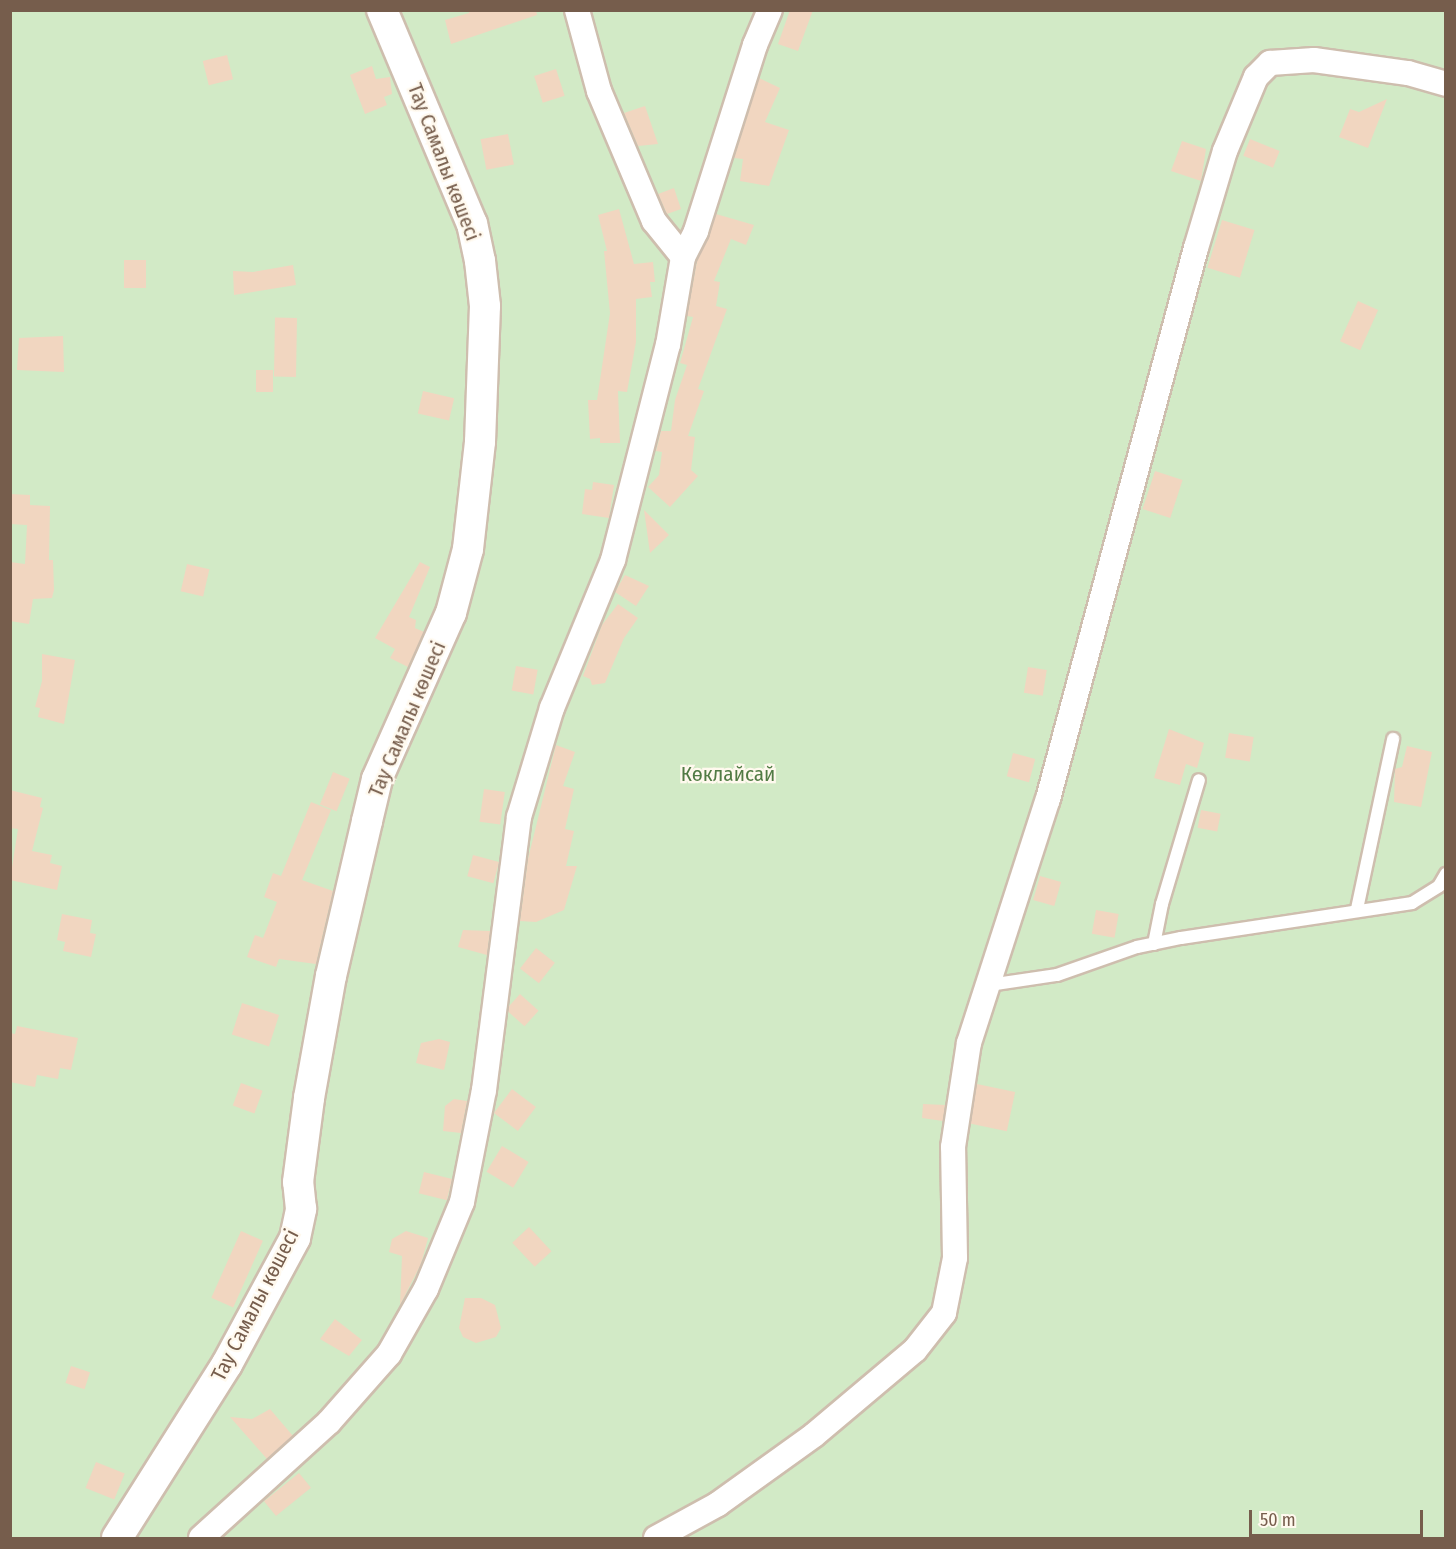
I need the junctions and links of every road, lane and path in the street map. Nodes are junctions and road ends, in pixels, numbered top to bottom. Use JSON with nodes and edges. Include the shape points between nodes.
{"nodes":[{"id":1,"x":382,"y":10,"type":"edge"},
{"id":2,"x":577,"y":10,"type":"edge"},
{"id":3,"x":770,"y":10,"type":"edge"},
{"id":4,"x":1446,"y":84,"type":"edge"},
{"id":5,"x":683,"y":257,"type":"junction"},
{"id":6,"x":1393,"y":739,"type":"dead end"},
{"id":7,"x":1199,"y":780,"type":"dead end"},
{"id":8,"x":1446,"y":874,"type":"edge"},
{"id":9,"x":1357,"y":909,"type":"junction"},
{"id":10,"x":1154,"y":944,"type":"junction"},
{"id":11,"x":989,"y":985,"type":"junction"},
{"id":12,"x":117,"y":1539,"type":"edge"},
{"id":13,"x":201,"y":1539,"type":"edge"},
{"id":14,"x":656,"y":1539,"type":"edge"}],
"edges":[{"from":1,"to":12,"type":"street","name":"Тау Самалы көшесі","via":[[472,224],[480,261],[485,306],[480,442],[468,549],[451,613],[378,779],[367,822],[331,976],[309,1098],[298,1182],[301,1209],[295,1238],[227,1364]]},
{"from":2,"to":5,"type":"street","via":[[599,91],[654,221]]},
{"from":3,"to":5,"type":"street","via":[[755,45],[696,231]]},
{"from":4,"to":11,"type":"street","via":[[1408,73],[1314,60],[1270,63],[1256,77],[1226,151],[1196,248],[1047,799]]},
{"from":5,"to":13,"type":"street","via":[[668,345],[630,499],[612,560],[552,708],[519,817],[484,1090],[462,1202],[426,1289],[389,1354],[329,1422]]},
{"from":6,"to":9,"type":"lane"},
{"from":7,"to":10,"type":"lane"},
{"from":8,"to":9,"type":"lane","via":[[1439,886],[1412,903]]},
{"from":9,"to":10,"type":"lane"},
{"from":10,"to":11,"type":"lane","via":[[1057,975]]},
{"from":11,"to":14,"type":"street","via":[[969,1043],[957,1112],[952,1183],[955,1258],[944,1313],[915,1350],[814,1435],[718,1504]]}]}
